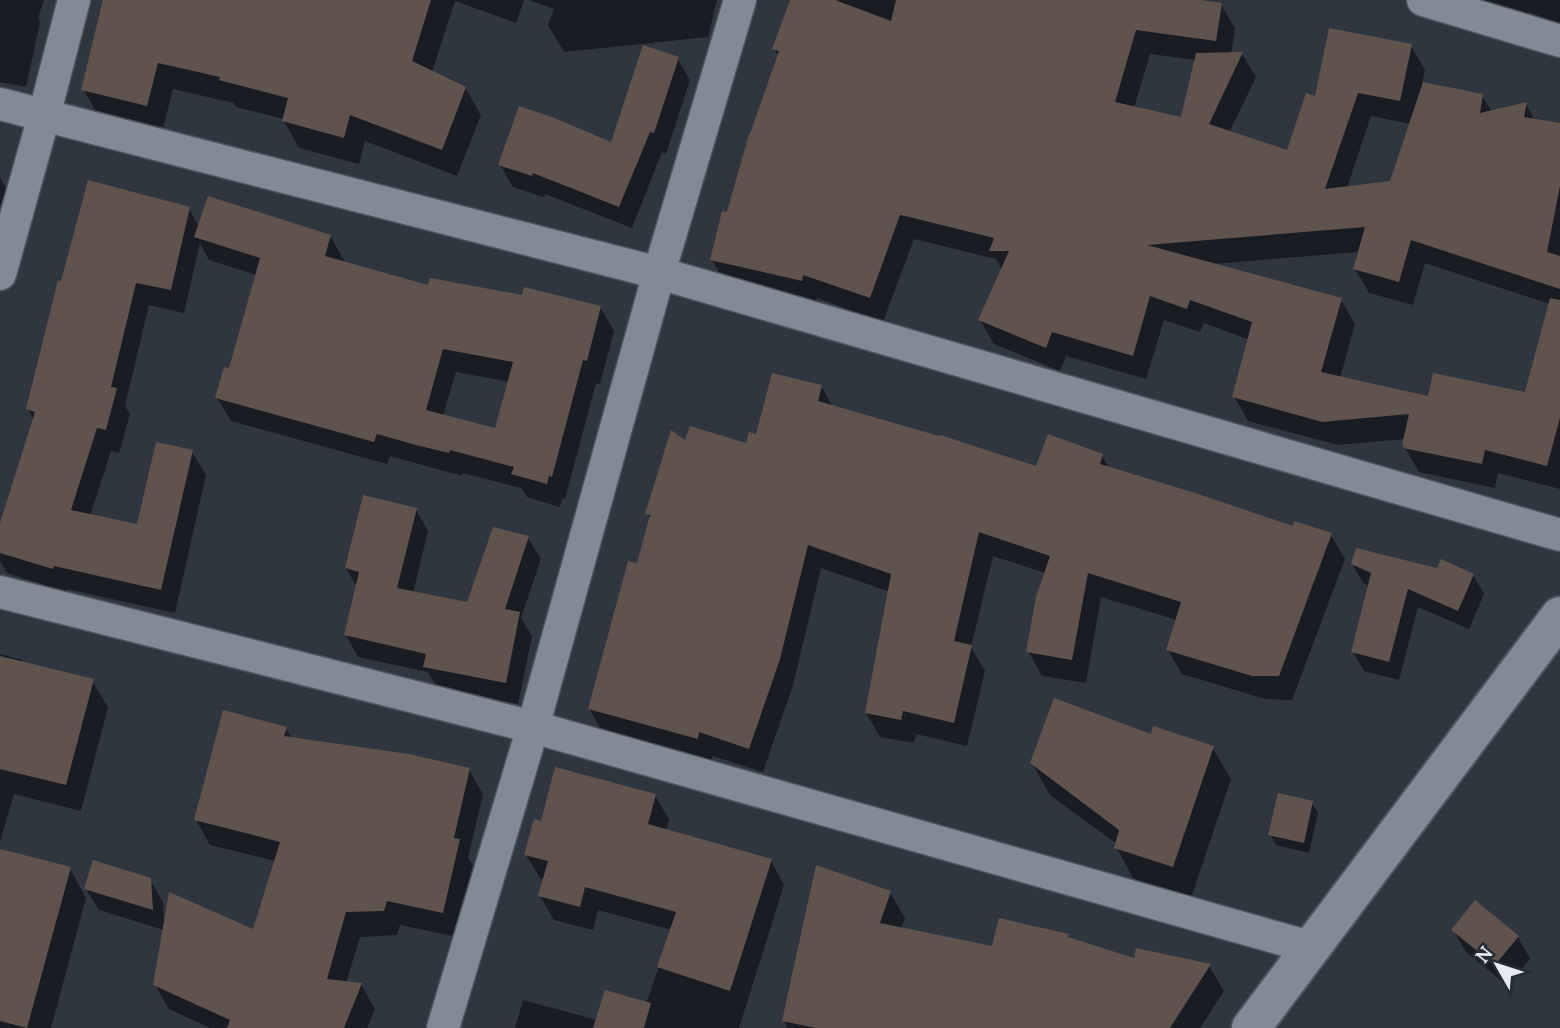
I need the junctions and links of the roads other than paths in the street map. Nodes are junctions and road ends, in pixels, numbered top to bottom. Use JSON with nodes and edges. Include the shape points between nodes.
{"nodes":[{"id":1,"x":74,"y":0,"type":"edge"},
{"id":2,"x":740,"y":0,"type":"edge"},
{"id":3,"x":1423,"y":0,"type":"edge"},
{"id":4,"x":1560,"y":41,"type":"edge"},
{"id":5,"x":0,"y":104,"type":"edge"},
{"id":6,"x":44,"y":116,"type":"junction"},
{"id":7,"x":659,"y":273,"type":"junction"},
{"id":8,"x":0,"y":274,"type":"edge"},
{"id":9,"x":1560,"y":535,"type":"edge"},
{"id":10,"x":0,"y":592,"type":"edge"},
{"id":11,"x":1560,"y":616,"type":"edge"},
{"id":12,"x":533,"y":727,"type":"junction"},
{"id":13,"x":1312,"y":948,"type":"junction"},
{"id":14,"x":443,"y":1028,"type":"edge"},
{"id":15,"x":1251,"y":1028,"type":"edge"}],
"edges":[{"from":1,"to":6,"type":"street"},
{"from":2,"to":7,"type":"street"},
{"from":3,"to":4,"type":"street"},
{"from":5,"to":6,"type":"street"},
{"from":6,"to":7,"type":"street"},
{"from":6,"to":8,"type":"street"},
{"from":7,"to":9,"type":"street"},
{"from":7,"to":12,"type":"street"},
{"from":10,"to":12,"type":"street"},
{"from":11,"to":13,"type":"street"},
{"from":12,"to":13,"type":"street"},
{"from":12,"to":14,"type":"street"},
{"from":13,"to":15,"type":"street"}]}
